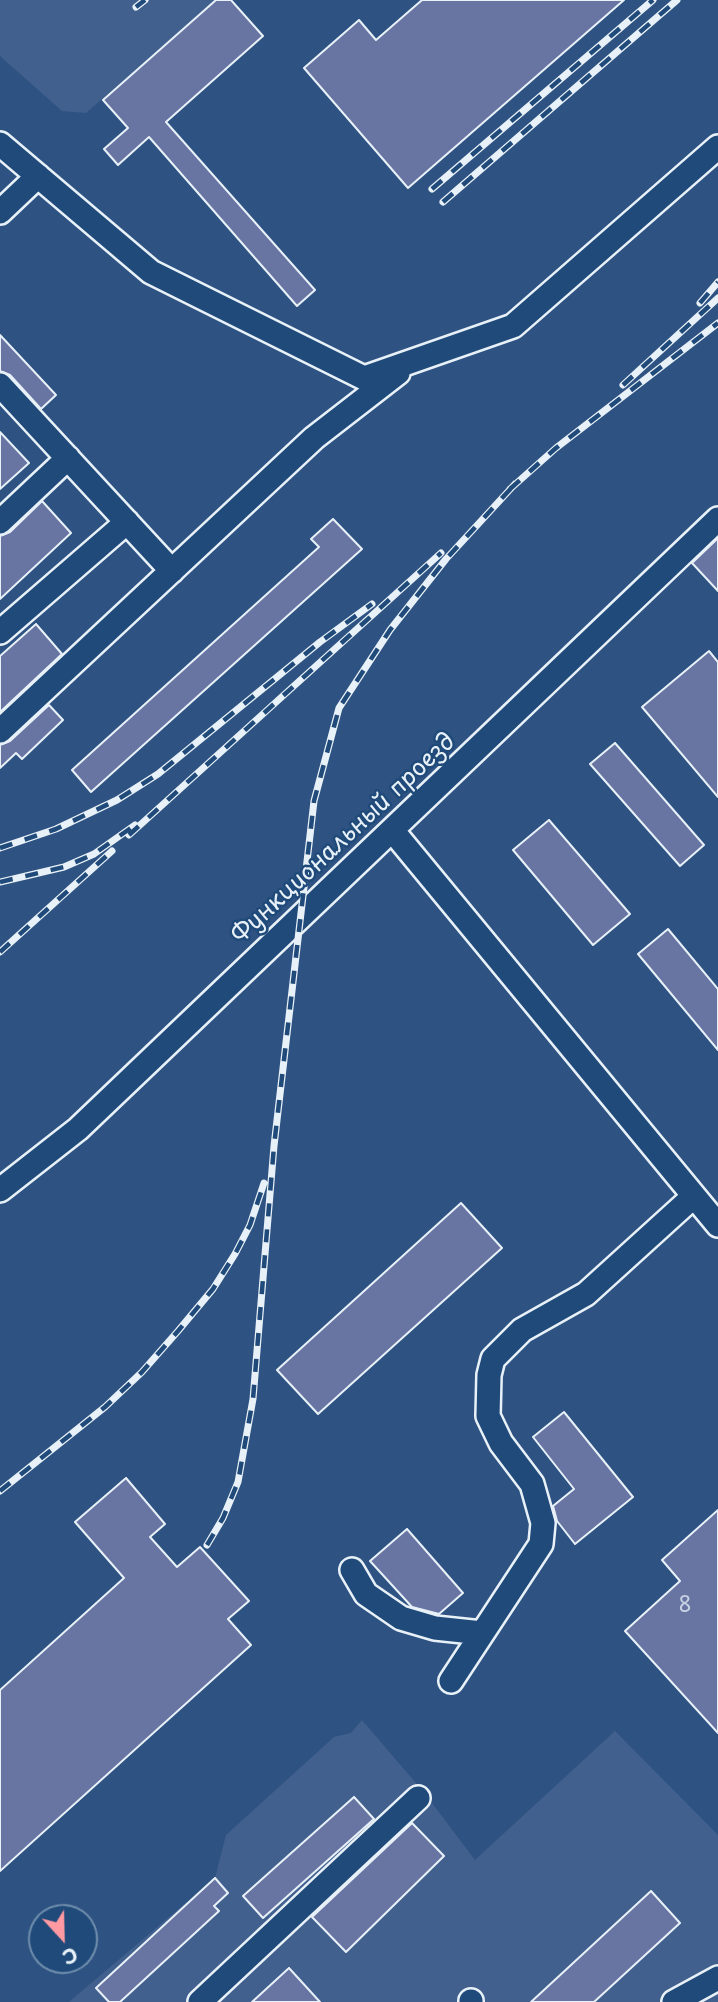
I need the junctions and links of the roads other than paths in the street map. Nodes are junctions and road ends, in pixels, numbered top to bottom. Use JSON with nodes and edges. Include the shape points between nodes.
{"nodes":[{"id":1,"x":0,"y":144,"type":"edge"},
{"id":2,"x":718,"y":147,"type":"edge"},
{"id":3,"x":38,"y":176,"type":"junction"},
{"id":4,"x":0,"y":212,"type":"edge"},
{"id":5,"x":414,"y":360,"type":"junction"},
{"id":6,"x":0,"y":385,"type":"edge"},
{"id":7,"x":68,"y":458,"type":"junction"},
{"id":8,"x":718,"y":519,"type":"edge"},
{"id":9,"x":0,"y":522,"type":"edge"},
{"id":10,"x":127,"y":522,"type":"junction"},
{"id":11,"x":172,"y":571,"type":"junction"},
{"id":12,"x":0,"y":632,"type":"edge"},
{"id":13,"x":0,"y":731,"type":"edge"},
{"id":14,"x":392,"y":830,"type":"junction"},
{"id":15,"x":0,"y":1190,"type":"edge"},
{"id":16,"x":694,"y":1196,"type":"junction"},
{"id":17,"x":718,"y":1225,"type":"edge"},
{"id":18,"x":352,"y":1570,"type":"dead end"},
{"id":19,"x":482,"y":1633,"type":"junction"},
{"id":20,"x":451,"y":1681,"type":"dead end"},
{"id":21,"x":418,"y":1798,"type":"dead end"},
{"id":22,"x":718,"y":1978,"type":"edge"},
{"id":23,"x":200,"y":2002,"type":"edge"},
{"id":24,"x":674,"y":2002,"type":"edge"}],
"edges":[{"from":1,"to":3,"type":"street"},
{"from":2,"to":5,"type":"street","via":[[513,326]]},
{"from":3,"to":4,"type":"street"},
{"from":3,"to":5,"type":"street","via":[[151,272],[364,378]]},
{"from":5,"to":11,"type":"street","via":[[314,438]]},
{"from":6,"to":7,"type":"street"},
{"from":7,"to":9,"type":"street"},
{"from":7,"to":10,"type":"street"},
{"from":8,"to":14,"type":"street","name":"Функциональный проезд"},
{"from":10,"to":11,"type":"street"},
{"from":10,"to":12,"type":"street"},
{"from":11,"to":13,"type":"street"},
{"from":14,"to":15,"type":"street","name":"Функциональный проезд","via":[[78,1129]]},
{"from":14,"to":16,"type":"street"},
{"from":16,"to":17,"type":"street"},
{"from":16,"to":19,"type":"street","via":[[586,1294],[522,1330],[493,1359],[488,1416],[501,1443],[532,1484],[543,1523],[541,1545]]},
{"from":18,"to":19,"type":"street","via":[[366,1594],[401,1618],[435,1628]]},
{"from":19,"to":20,"type":"street"},
{"from":21,"to":23,"type":"street"},
{"from":22,"to":24,"type":"street"}]}
